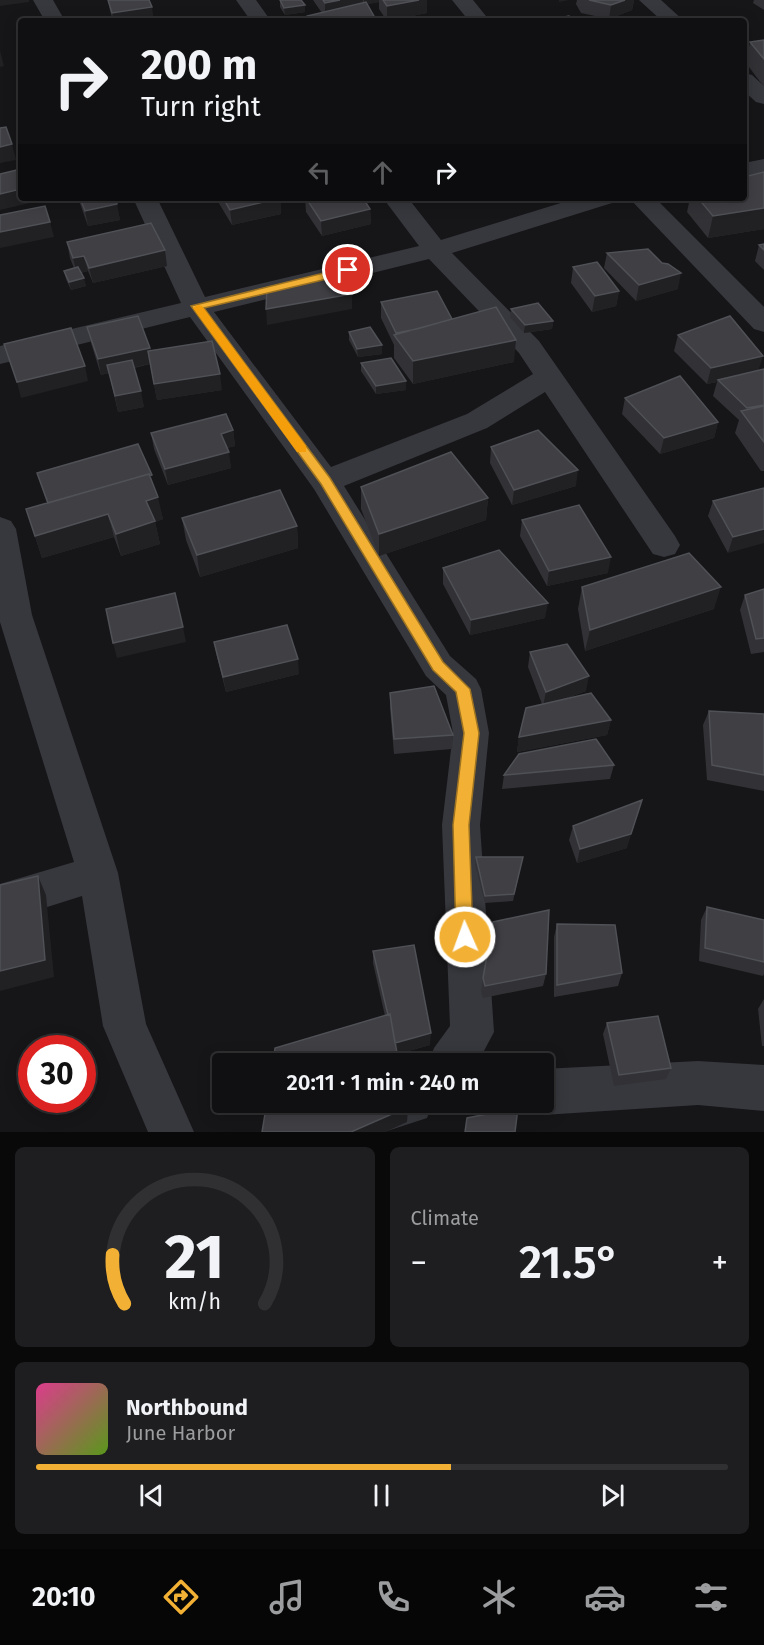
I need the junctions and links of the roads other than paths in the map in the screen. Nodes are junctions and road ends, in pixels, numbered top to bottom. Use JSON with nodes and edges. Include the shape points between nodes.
{"nodes":[{"id":1,"x":43,"y":0,"type":"edge"},
{"id":2,"x":246,"y":0,"type":"edge"},
{"id":3,"x":462,"y":0,"type":"edge"},
{"id":4,"x":649,"y":0,"type":"edge"},
{"id":5,"x":53,"y":18,"type":"edge"},
{"id":6,"x":259,"y":18,"type":"edge"},
{"id":7,"x":477,"y":18,"type":"edge"},
{"id":8,"x":670,"y":18,"type":"edge"},
{"id":9,"x":747,"y":83,"type":"edge"},
{"id":10,"x":764,"y":97,"type":"edge"},
{"id":11,"x":764,"y":166,"type":"edge"},
{"id":12,"x":747,"y":169,"type":"edge"},
{"id":13,"x":146,"y":201,"type":"edge"},
{"id":14,"x":397,"y":201,"type":"edge"},
{"id":15,"x":593,"y":201,"type":"edge"},
{"id":16,"x":644,"y":201,"type":"edge"},
{"id":17,"x":435,"y":250,"type":"junction"},
{"id":18,"x":196,"y":306,"type":"junction"},
{"id":19,"x":764,"y":323,"type":"edge"},
{"id":20,"x":0,"y":354,"type":"edge"},
{"id":21,"x":551,"y":376,"type":"junction"},
{"id":22,"x":325,"y":481,"type":"junction"},
{"id":23,"x":0,"y":529,"type":"edge"},
{"id":24,"x":664,"y":545,"type":"dead end"},
{"id":25,"x":98,"y":873,"type":"junction"},
{"id":26,"x":0,"y":903,"type":"edge"},
{"id":27,"x":458,"y":1053,"type":"edge"},
{"id":28,"x":764,"y":1088,"type":"edge"},
{"id":29,"x":554,"y":1091,"type":"edge"},
{"id":30,"x":369,"y":1113,"type":"edge"},
{"id":31,"x":171,"y":1132,"type":"edge"},
{"id":32,"x":297,"y":1132,"type":"edge"}],
"edges":[{"from":1,"to":5,"type":"street"},
{"from":2,"to":6,"type":"street"},
{"from":3,"to":7,"type":"street"},
{"from":4,"to":8,"type":"street"},
{"from":9,"to":10,"type":"street"},
{"from":11,"to":12,"type":"street"},
{"from":13,"to":18,"type":"street"},
{"from":14,"to":17,"type":"street"},
{"from":15,"to":17,"type":"street"},
{"from":16,"to":19,"type":"street"},
{"from":17,"to":18,"type":"street"},
{"from":17,"to":21,"type":"street","via":[[529,347]]},
{"from":18,"to":20,"type":"street"},
{"from":18,"to":22,"type":"street"},
{"from":21,"to":22,"type":"street","via":[[477,421]]},
{"from":21,"to":24,"type":"street"},
{"from":22,"to":27,"type":"street","via":[[438,666],[462,689],[471,733],[461,825],[472,1032]]},
{"from":23,"to":25,"type":"street","via":[[15,615]]},
{"from":25,"to":26,"type":"street"},
{"from":25,"to":31,"type":"street","via":[[125,1026]]},
{"from":28,"to":29,"type":"street","via":[[698,1083]]},
{"from":30,"to":32,"type":"street"}]}
